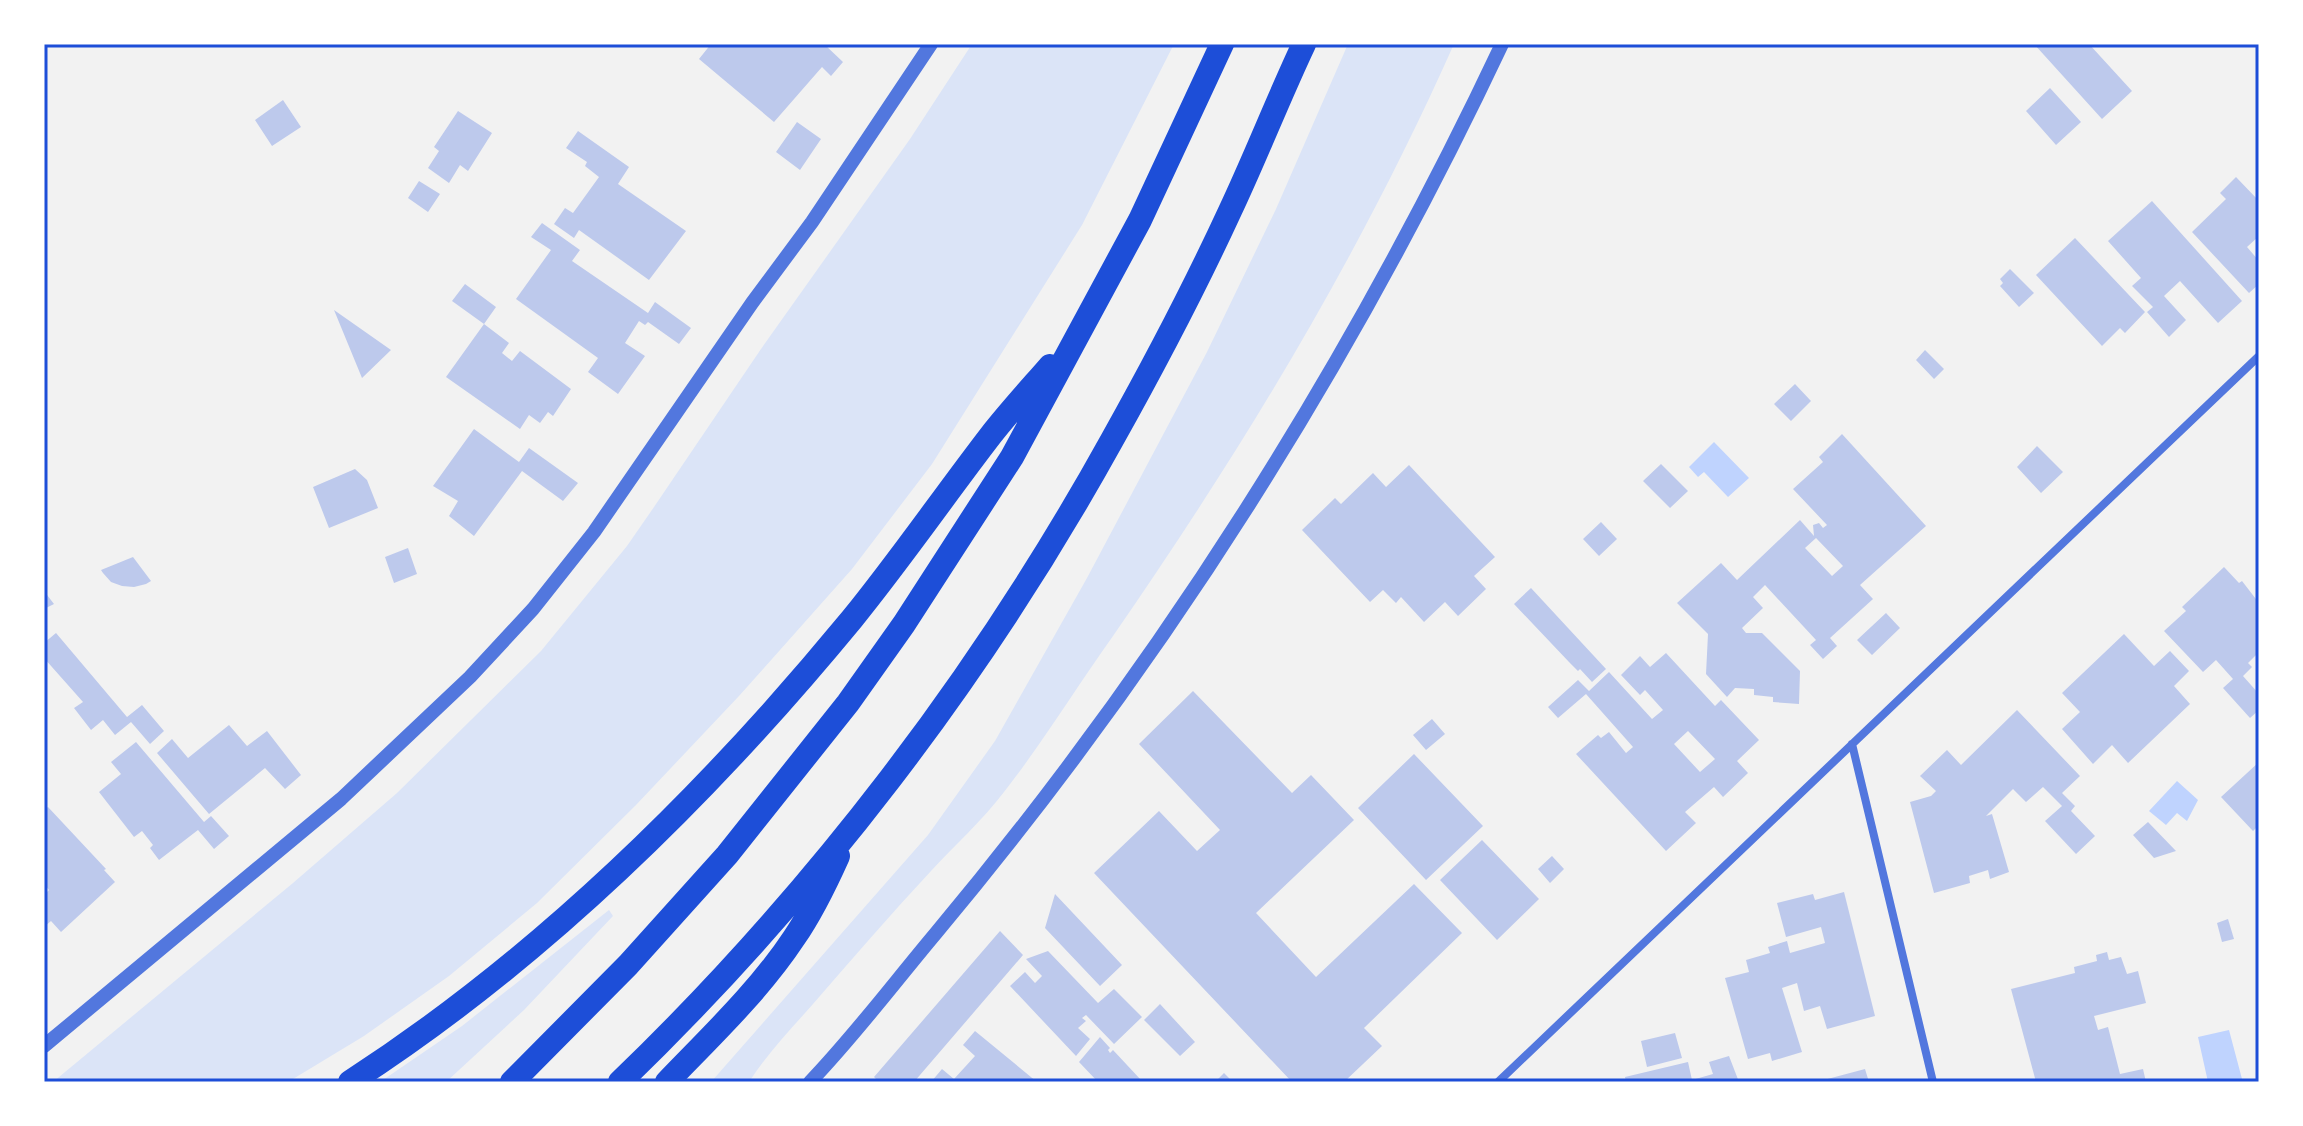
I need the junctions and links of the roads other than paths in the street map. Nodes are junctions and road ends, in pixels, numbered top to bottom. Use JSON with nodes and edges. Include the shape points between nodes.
{"nodes":[{"id":1,"x":931,"y":44,"type":"edge"},
{"id":2,"x":1222,"y":44,"type":"edge"},
{"id":3,"x":1304,"y":44,"type":"edge"},
{"id":4,"x":1502,"y":44,"type":"edge"},
{"id":5,"x":1080,"y":331,"type":"junction"},
{"id":6,"x":2259,"y":356,"type":"edge"},
{"id":7,"x":1852,"y":744,"type":"junction"},
{"id":8,"x":850,"y":829,"type":"junction"},
{"id":9,"x":44,"y":1046,"type":"edge"},
{"id":10,"x":812,"y":1081,"type":"edge"},
{"id":11,"x":350,"y":1082,"type":"edge"},
{"id":12,"x":512,"y":1082,"type":"edge"},
{"id":13,"x":620,"y":1082,"type":"edge"},
{"id":14,"x":667,"y":1082,"type":"edge"},
{"id":15,"x":1498,"y":1082,"type":"edge"},
{"id":16,"x":1933,"y":1082,"type":"edge"}],
"edges":[{"from":1,"to":9,"type":"street","via":[[644,462],[533,609],[470,677],[341,799]]},
{"from":2,"to":5,"type":"highway","via":[[1161,178]]},
{"from":3,"to":8,"type":"highway","via":[[1230,212],[1087,485],[1017,598]]},
{"from":4,"to":10,"type":"street","via":[[1342,354],[1212,561],[1019,834]]},
{"from":5,"to":11,"type":"highway","via":[[994,432],[859,610],[717,770],[575,912],[453,1011]]},
{"from":5,"to":12,"type":"highway","via":[[981,507],[848,703],[663,928]]},
{"from":6,"to":7,"type":"street"},
{"from":7,"to":15,"type":"street"},
{"from":7,"to":16,"type":"street"},
{"from":8,"to":13,"type":"highway","via":[[745,952]]},
{"from":8,"to":14,"type":"highway","via":[[794,939]]}]}
